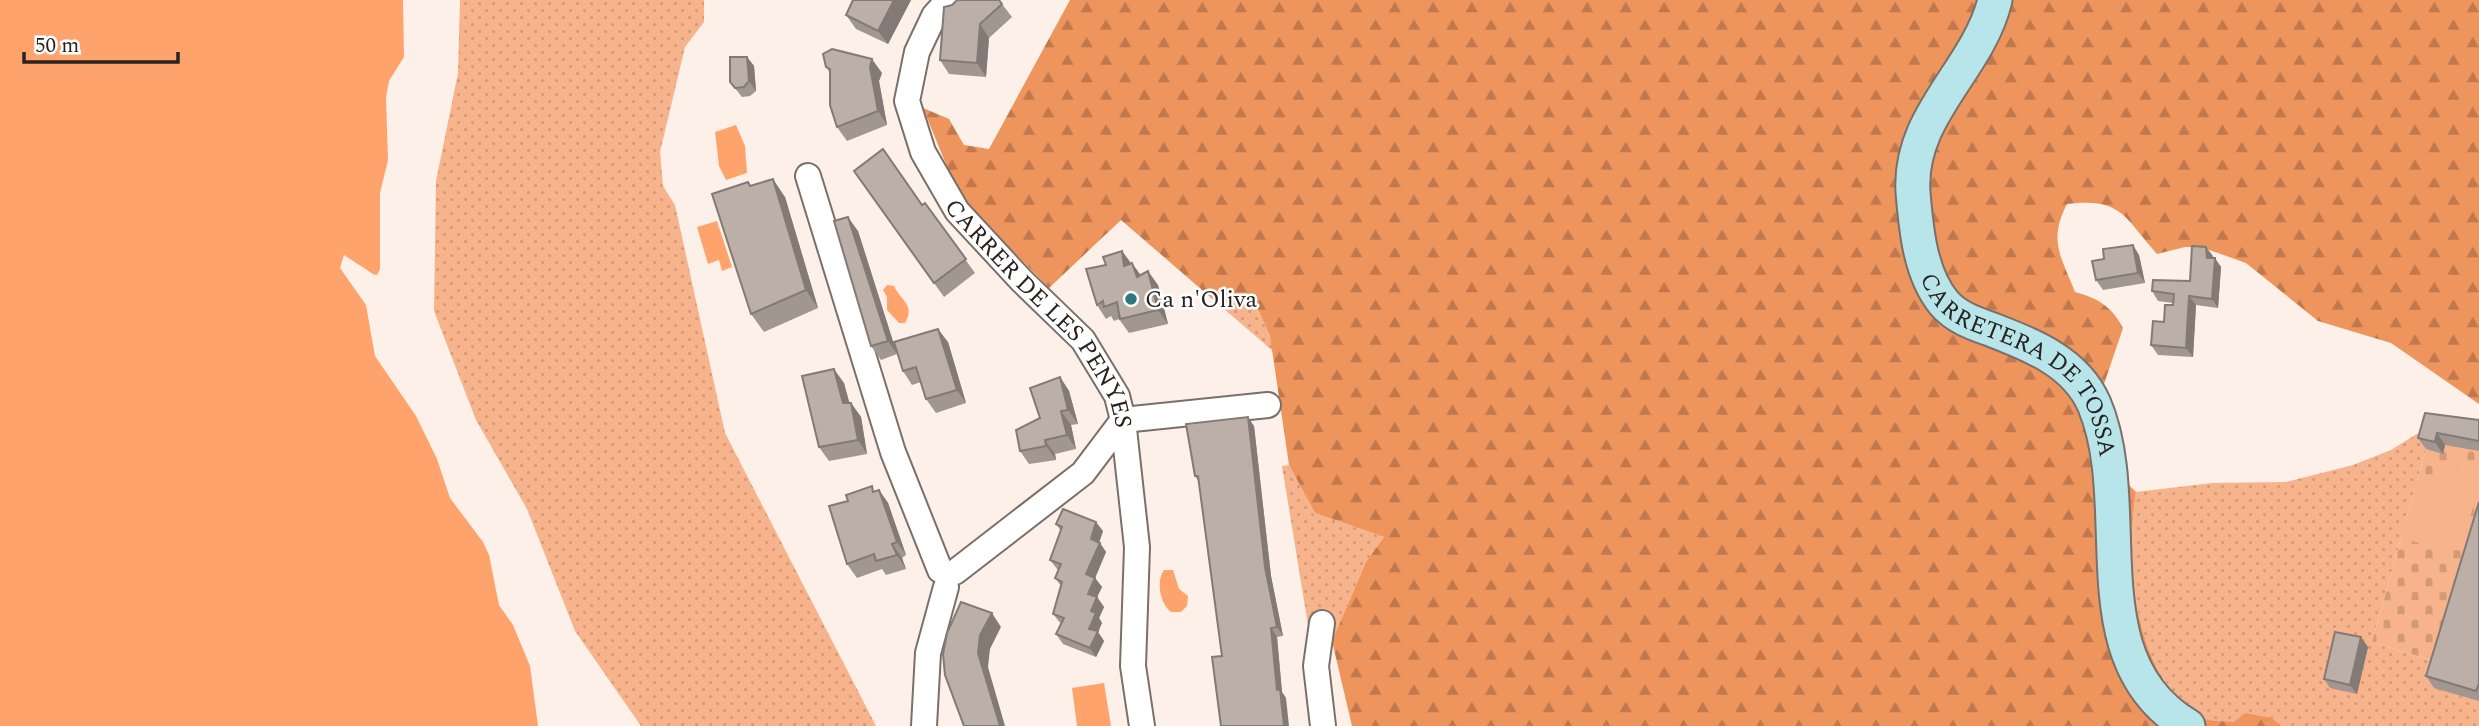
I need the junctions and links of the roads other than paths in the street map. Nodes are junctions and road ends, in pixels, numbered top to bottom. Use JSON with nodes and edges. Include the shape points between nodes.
{"nodes":[{"id":1,"x":948,"y":0,"type":"edge"},
{"id":2,"x":1995,"y":0,"type":"edge"},
{"id":3,"x":808,"y":176,"type":"dead end"},
{"id":4,"x":1268,"y":405,"type":"dead end"},
{"id":5,"x":1123,"y":420,"type":"junction"},
{"id":6,"x":947,"y":576,"type":"junction"},
{"id":7,"x":1321,"y":623,"type":"dead end"},
{"id":8,"x":924,"y":726,"type":"edge"},
{"id":9,"x":1142,"y":726,"type":"edge"},
{"id":10,"x":1323,"y":726,"type":"edge"},
{"id":11,"x":2188,"y":726,"type":"edge"}],
"edges":[{"from":1,"to":5,"type":"street","name":"CARRER DE LES PENYES","via":[[934,16],[917,52],[907,101],[923,152],[957,211],[1083,340],[1117,397]]},
{"from":2,"to":11,"type":"main road","name":"CARRETERA DE TOSSA","via":[[1976,47],[1923,131],[1916,153],[1913,190],[1920,244],[1931,283],[1953,311],[2057,360],[2077,376],[2093,401],[2106,436],[2119,614],[2129,660],[2164,712]]},
{"from":3,"to":6,"type":"street","via":[[893,452]]},
{"from":4,"to":5,"type":"street"},
{"from":5,"to":6,"type":"street","name":"CARRER DE LES PENYES","via":[[1083,473]]},
{"from":5,"to":9,"type":"street","via":[[1137,547],[1133,666]]},
{"from":6,"to":8,"type":"street","via":[[928,653]]},
{"from":7,"to":10,"type":"street","via":[[1316,666]]}]}
